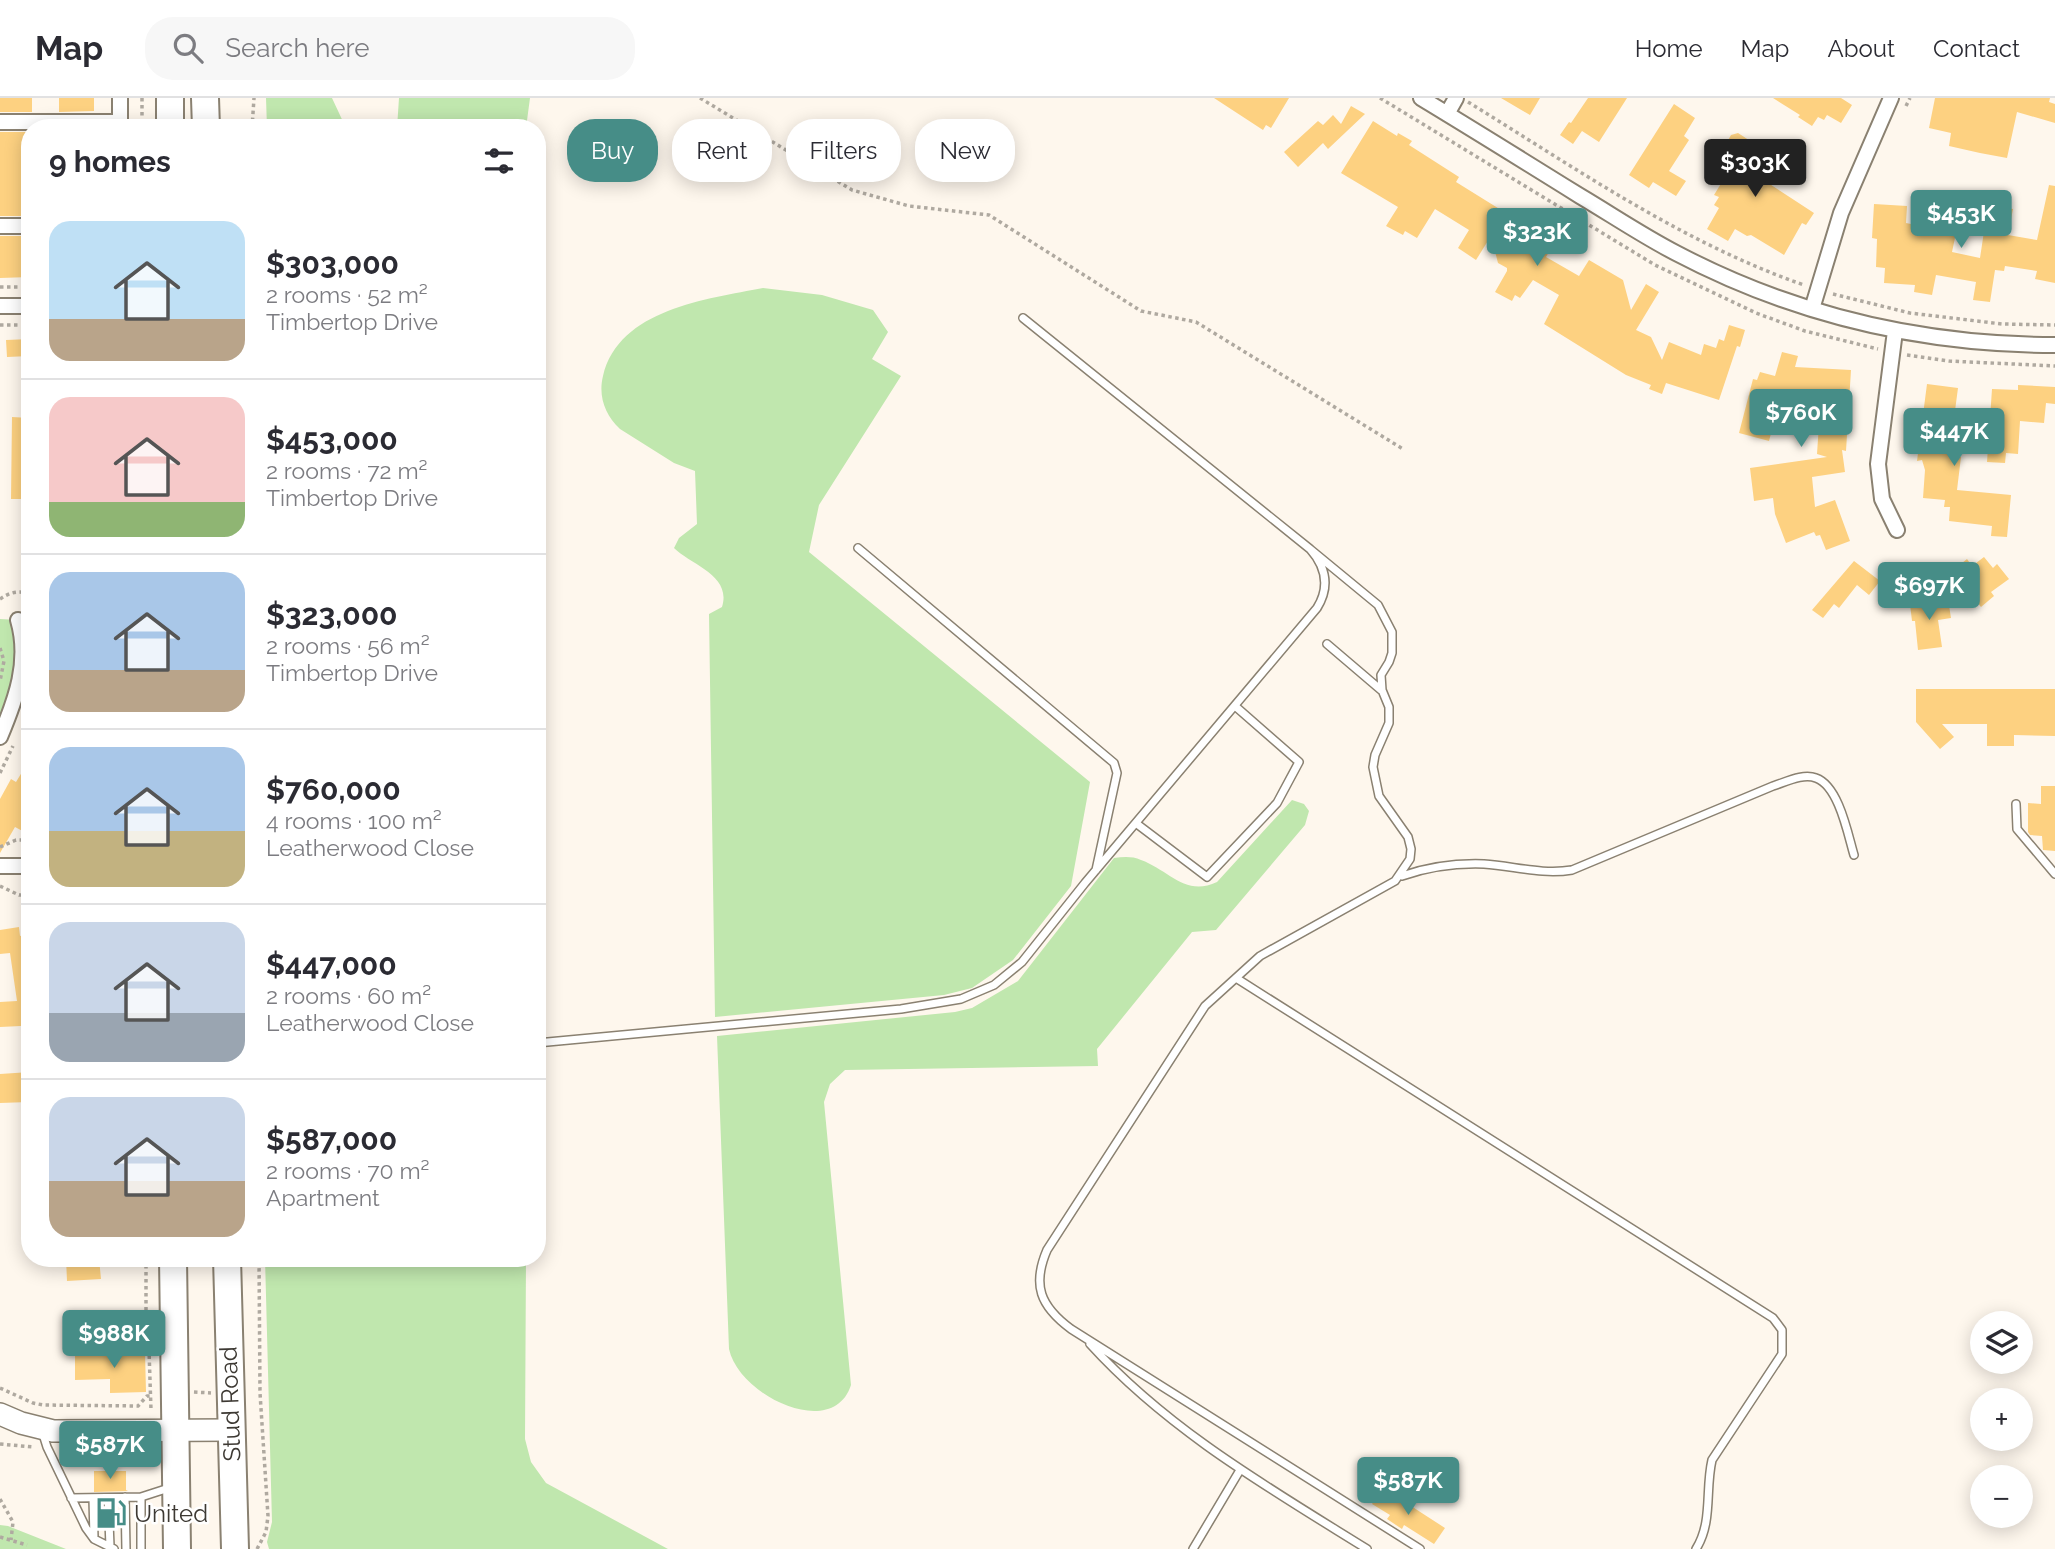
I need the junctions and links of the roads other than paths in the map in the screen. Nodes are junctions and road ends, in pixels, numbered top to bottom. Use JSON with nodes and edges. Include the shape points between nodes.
{"nodes":[{"id":1,"x":120,"y":98,"type":"edge"},
{"id":2,"x":170,"y":98,"type":"edge"},
{"id":3,"x":205,"y":98,"type":"edge"},
{"id":4,"x":1421,"y":98,"type":"edge"},
{"id":5,"x":1891,"y":98,"type":"edge"},
{"id":6,"x":1461,"y":100,"type":"edge"},
{"id":7,"x":1447,"y":114,"type":"junction"},
{"id":8,"x":120,"y":119,"type":"edge"},
{"id":9,"x":170,"y":119,"type":"edge"},
{"id":10,"x":206,"y":119,"type":"edge"},
{"id":11,"x":0,"y":122,"type":"edge"},
{"id":12,"x":21,"y":123,"type":"edge"},
{"id":13,"x":0,"y":226,"type":"edge"},
{"id":14,"x":21,"y":226,"type":"edge"},
{"id":15,"x":0,"y":306,"type":"edge"},
{"id":16,"x":21,"y":306,"type":"edge"},
{"id":17,"x":1812,"y":309,"type":"junction"},
{"id":18,"x":1023,"y":318,"type":"dead end"},
{"id":19,"x":1895,"y":331,"type":"junction"},
{"id":20,"x":2055,"y":345,"type":"edge"},
{"id":21,"x":1897,"y":530,"type":"dead end"},
{"id":22,"x":858,"y":548,"type":"dead end"},
{"id":23,"x":1310,"y":549,"type":"junction"},
{"id":24,"x":18,"y":620,"type":"dead end"},
{"id":25,"x":21,"y":630,"type":"edge"},
{"id":26,"x":1327,"y":644,"type":"dead end"},
{"id":27,"x":21,"y":672,"type":"edge"},
{"id":28,"x":1382,"y":690,"type":"junction"},
{"id":29,"x":1235,"y":706,"type":"junction"},
{"id":30,"x":0,"y":737,"type":"edge"},
{"id":31,"x":2016,"y":804,"type":"dead end"},
{"id":32,"x":1138,"y":824,"type":"junction"},
{"id":33,"x":1854,"y":855,"type":"dead end"},
{"id":34,"x":0,"y":866,"type":"edge"},
{"id":35,"x":21,"y":866,"type":"edge"},
{"id":36,"x":1096,"y":871,"type":"junction"},
{"id":37,"x":2055,"y":874,"type":"edge"},
{"id":38,"x":1401,"y":876,"type":"junction"},
{"id":39,"x":1236,"y":978,"type":"junction"},
{"id":40,"x":546,"y":1041,"type":"edge"},
{"id":41,"x":172,"y":1267,"type":"edge"},
{"id":42,"x":227,"y":1267,"type":"edge"},
{"id":43,"x":1084,"y":1337,"type":"junction"},
{"id":44,"x":0,"y":1414,"type":"edge"},
{"id":45,"x":231,"y":1430,"type":"junction"},
{"id":46,"x":174,"y":1431,"type":"junction"},
{"id":47,"x":44,"y":1438,"type":"junction"},
{"id":48,"x":1240,"y":1470,"type":"junction"},
{"id":49,"x":176,"y":1486,"type":"junction"},
{"id":50,"x":108,"y":1497,"type":"junction"},
{"id":51,"x":125,"y":1497,"type":"junction"},
{"id":52,"x":141,"y":1497,"type":"junction"},
{"id":53,"x":71,"y":1498,"type":"junction"},
{"id":54,"x":93,"y":1498,"type":"junction"},
{"id":55,"x":94,"y":1539,"type":"junction"},
{"id":56,"x":112,"y":1548,"type":"edge"},
{"id":57,"x":126,"y":1549,"type":"edge"},
{"id":58,"x":141,"y":1549,"type":"edge"},
{"id":59,"x":177,"y":1549,"type":"edge"},
{"id":60,"x":234,"y":1549,"type":"edge"},
{"id":61,"x":1193,"y":1549,"type":"edge"},
{"id":62,"x":1367,"y":1549,"type":"edge"},
{"id":63,"x":1420,"y":1549,"type":"edge"},
{"id":64,"x":1696,"y":1549,"type":"edge"}],
"edges":[{"from":1,"to":8,"type":"street"},
{"from":2,"to":9,"type":"highway"},
{"from":3,"to":10,"type":"highway"},
{"from":4,"to":7,"type":"street"},
{"from":5,"to":17,"type":"street","via":[[1841,213]]},
{"from":6,"to":7,"type":"street"},
{"from":7,"to":17,"type":"street","via":[[1677,254]]},
{"from":11,"to":12,"type":"street"},
{"from":13,"to":14,"type":"street"},
{"from":15,"to":16,"type":"street"},
{"from":17,"to":19,"type":"street"},
{"from":18,"to":23,"type":"lane"},
{"from":19,"to":20,"type":"street"},
{"from":19,"to":21,"type":"street","via":[[1878,464],[1882,499]]},
{"from":22,"to":36,"type":"lane","via":[[1114,763],[1117,773]]},
{"from":23,"to":28,"type":"lane","via":[[1384,614],[1392,642],[1381,675]]},
{"from":23,"to":29,"type":"lane","via":[[1321,565],[1324,597]]},
{"from":24,"to":25,"type":"street"},
{"from":26,"to":28,"type":"lane"},
{"from":27,"to":30,"type":"street"},
{"from":28,"to":38,"type":"lane","via":[[1389,723],[1373,767],[1380,796],[1410,843],[1410,859]]},
{"from":29,"to":32,"type":"lane"},
{"from":29,"to":32,"type":"lane","via":[[1299,762],[1277,803],[1207,877]]},
{"from":31,"to":37,"type":"lane","via":[[2017,829]]},
{"from":32,"to":36,"type":"lane"},
{"from":33,"to":38,"type":"lane","via":[[1839,806],[1824,782],[1808,777],[1773,786],[1572,870],[1541,872],[1470,864]]},
{"from":34,"to":35,"type":"street"},
{"from":36,"to":40,"type":"lane","via":[[1022,962],[994,985],[961,999],[901,1009]]},
{"from":38,"to":39,"type":"lane","via":[[1260,956]]},
{"from":39,"to":43,"type":"lane","via":[[1205,1006],[1047,1250],[1039,1276],[1042,1298],[1053,1315]]},
{"from":39,"to":64,"type":"lane","via":[[1773,1318],[1782,1330],[1782,1354],[1713,1460],[1705,1530]]},
{"from":41,"to":46,"type":"highway","via":[[159,1394]]},
{"from":42,"to":45,"type":"highway","name":"Stud Road"},
{"from":43,"to":48,"type":"lane","via":[[1143,1395]]},
{"from":43,"to":63,"type":"lane"},
{"from":44,"to":47,"type":"main road"},
{"from":45,"to":46,"type":"main road"},
{"from":45,"to":60,"type":"highway","name":"Stud Road"},
{"from":46,"to":47,"type":"main road","via":[[73,1432]]},
{"from":46,"to":49,"type":"highway"},
{"from":47,"to":53,"type":"lane"},
{"from":48,"to":61,"type":"lane"},
{"from":48,"to":62,"type":"lane"},
{"from":49,"to":52,"type":"lane"},
{"from":49,"to":59,"type":"highway"},
{"from":50,"to":51,"type":"lane"},
{"from":50,"to":54,"type":"lane"},
{"from":50,"to":56,"type":"lane"},
{"from":51,"to":52,"type":"lane"},
{"from":51,"to":57,"type":"lane"},
{"from":52,"to":58,"type":"lane"},
{"from":53,"to":54,"type":"lane"},
{"from":53,"to":55,"type":"lane"},
{"from":54,"to":55,"type":"lane"},
{"from":55,"to":56,"type":"lane"}]}
